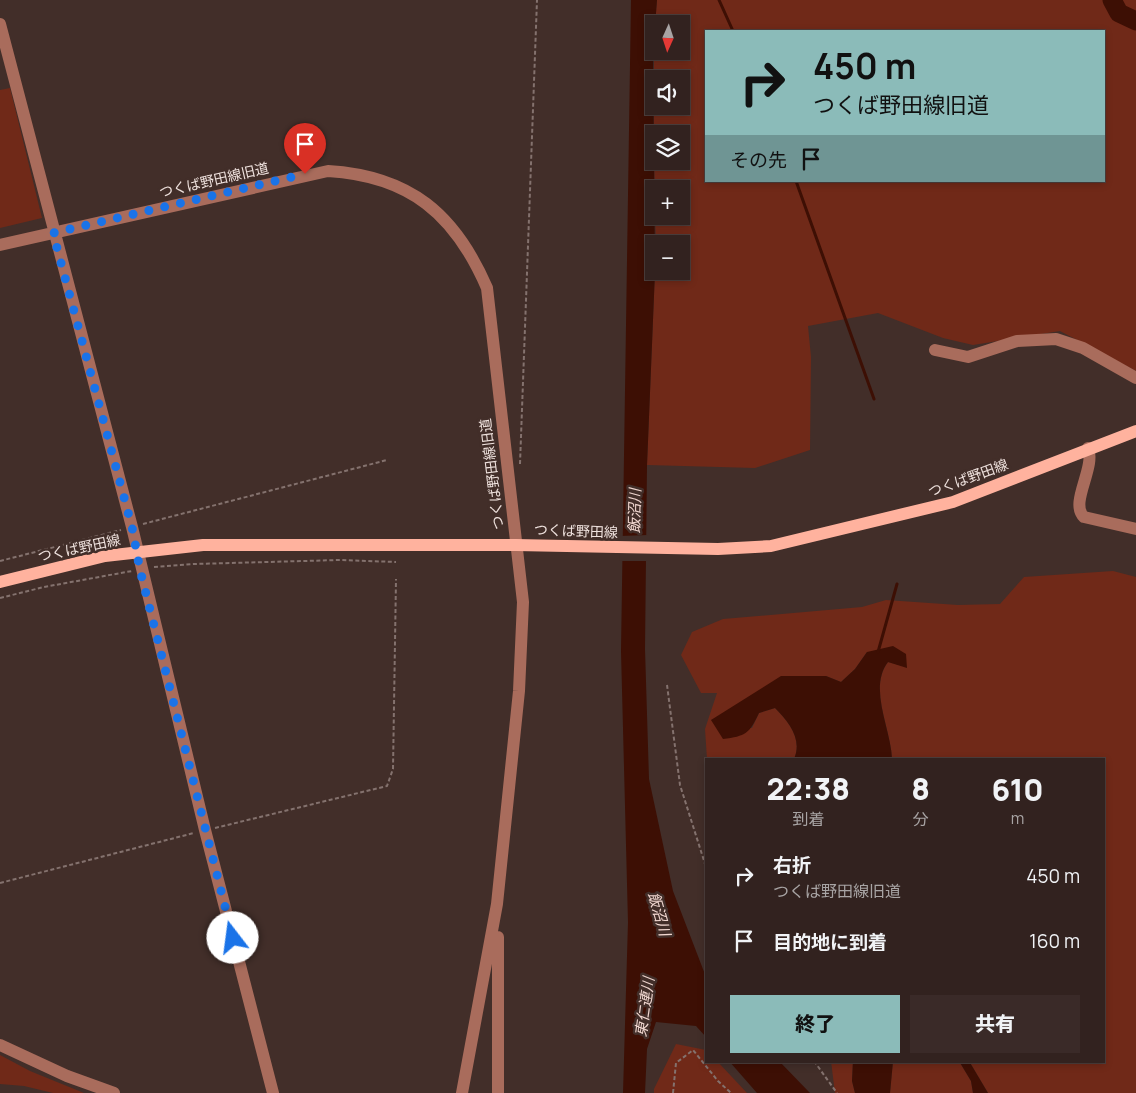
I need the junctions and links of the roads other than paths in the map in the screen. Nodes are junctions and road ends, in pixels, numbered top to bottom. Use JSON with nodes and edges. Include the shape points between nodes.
{"nodes":[{"id":1,"x":0,"y":24,"type":"edge"},
{"id":2,"x":53,"y":233,"type":"junction"},
{"id":3,"x":0,"y":245,"type":"edge"},
{"id":4,"x":934,"y":350,"type":"dead end"},
{"id":5,"x":1136,"y":378,"type":"edge"},
{"id":6,"x":1136,"y":431,"type":"edge"},
{"id":7,"x":1088,"y":448,"type":"junction"},
{"id":8,"x":1136,"y":529,"type":"edge"},
{"id":9,"x":516,"y":545,"type":"junction"},
{"id":10,"x":0,"y":582,"type":"edge"},
{"id":11,"x":498,"y":904,"type":"junction"},
{"id":12,"x":0,"y":1045,"type":"edge"},
{"id":13,"x":114,"y":1093,"type":"edge"},
{"id":14,"x":273,"y":1093,"type":"edge"},
{"id":15,"x":462,"y":1093,"type":"edge"},
{"id":16,"x":498,"y":1093,"type":"edge"}],
"edges":[{"from":1,"to":2,"type":"street"},
{"from":2,"to":3,"type":"street","name":"つくば野田線旧道"},
{"from":2,"to":9,"type":"street","name":"つくば野田線旧道","via":[[328,171],[380,179],[421,201],[440,215],[461,238],[487,288]]},
{"from":2,"to":14,"type":"street","via":[[132,527],[140,570]]},
{"from":4,"to":5,"type":"street","via":[[968,357],[1017,341],[1056,339],[1083,348]]},
{"from":6,"to":7,"type":"main road","name":"つくば野田線"},
{"from":7,"to":8,"type":"street","via":[[1091,459],[1078,506],[1080,514]]},
{"from":7,"to":9,"type":"main road","name":"つくば野田線","via":[[953,502],[795,542],[747,548]]},
{"from":9,"to":10,"type":"main road","name":"つくば野田線","via":[[203,545],[105,556]]},
{"from":9,"to":11,"type":"street","name":"つくば野田線旧道","via":[[523,602],[519,691]]},
{"from":11,"to":15,"type":"street"},
{"from":11,"to":16,"type":"street"},
{"from":12,"to":13,"type":"street","via":[[66,1076]]}]}
